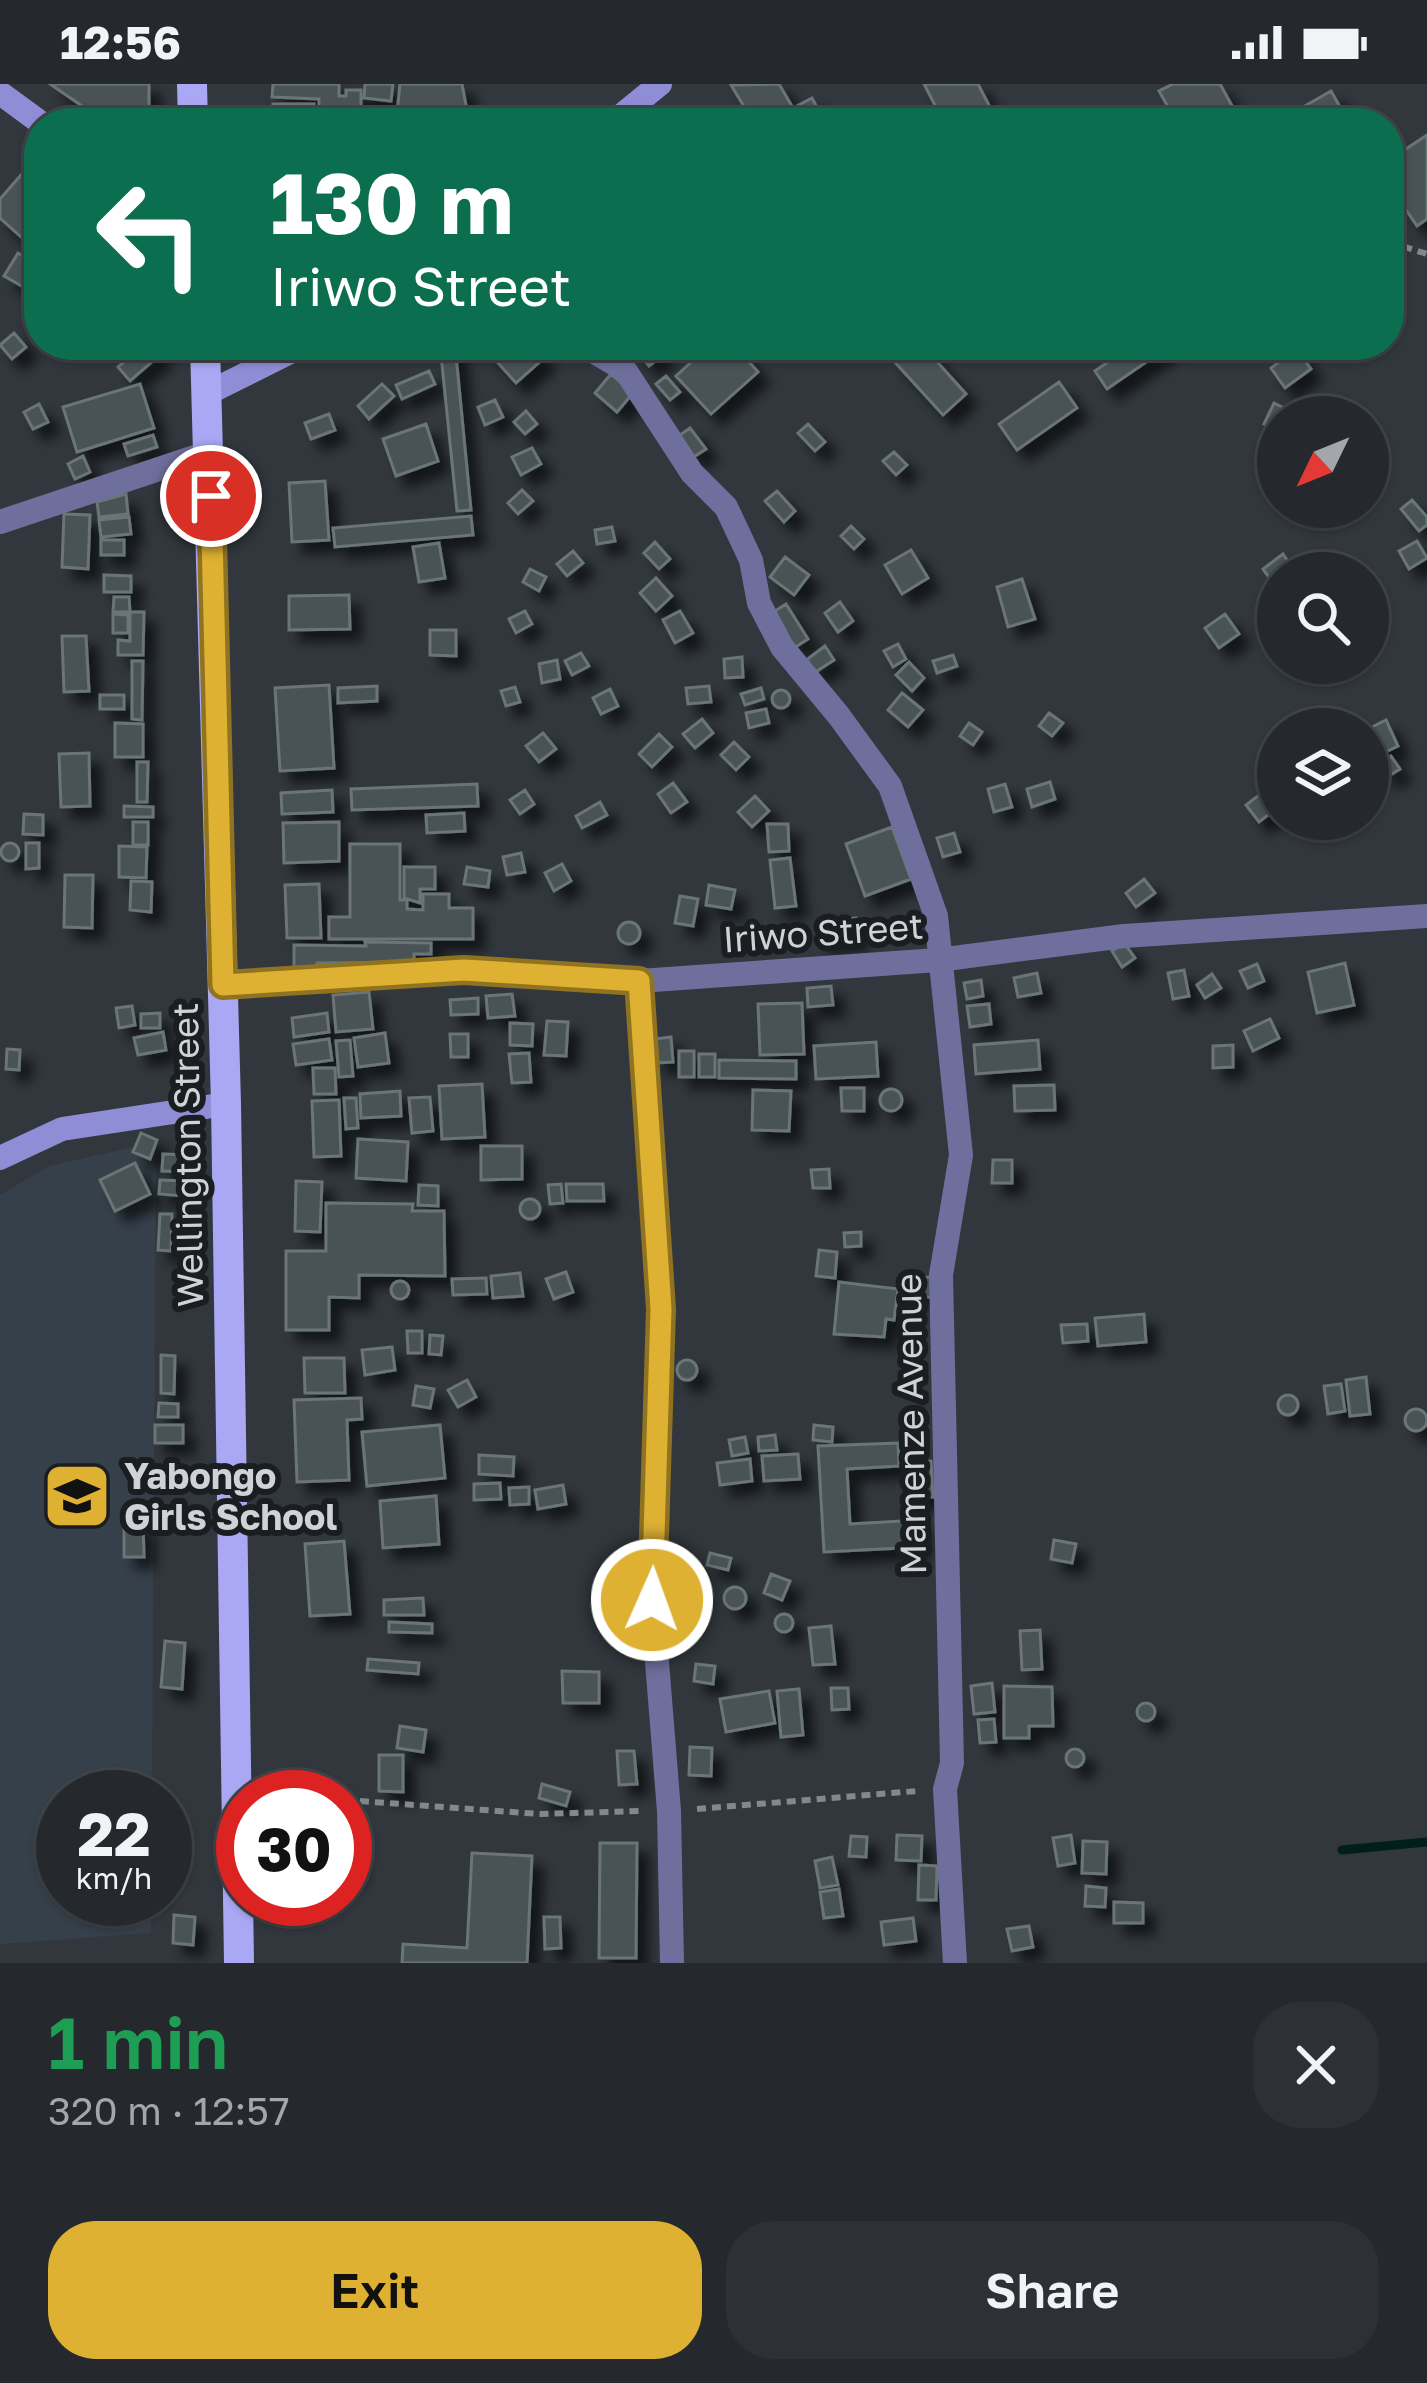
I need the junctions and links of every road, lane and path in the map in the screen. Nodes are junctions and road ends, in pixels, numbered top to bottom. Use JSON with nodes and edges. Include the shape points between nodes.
{"nodes":[{"id":1,"x":660,"y":84,"type":"edge"},
{"id":2,"x":630,"y":108,"type":"edge"},
{"id":3,"x":206,"y":360,"type":"edge"},
{"id":4,"x":274,"y":360,"type":"edge"},
{"id":5,"x":608,"y":360,"type":"edge"},
{"id":6,"x":208,"y":393,"type":"junction"},
{"id":7,"x":210,"y":452,"type":"junction"},
{"id":8,"x":0,"y":522,"type":"edge"},
{"id":9,"x":1427,"y":916,"type":"edge"},
{"id":10,"x":938,"y":960,"type":"junction"},
{"id":11,"x":639,"y":981,"type":"junction"},
{"id":12,"x":223,"y":985,"type":"junction"},
{"id":13,"x":226,"y":1104,"type":"junction"},
{"id":14,"x":0,"y":1158,"type":"edge"},
{"id":15,"x":237,"y":1770,"type":"edge"},
{"id":16,"x":239,"y":1926,"type":"edge"},
{"id":17,"x":239,"y":1963,"type":"edge"},
{"id":18,"x":672,"y":1963,"type":"edge"},
{"id":19,"x":955,"y":1963,"type":"edge"}],
"edges":[{"from":1,"to":2,"type":"street"},
{"from":3,"to":6,"type":"main road","name":"Wellington Street"},
{"from":4,"to":6,"type":"street"},
{"from":5,"to":10,"type":"street","name":"Mamenze Avenue","via":[[625,370],[692,472],[725,507],[782,647],[890,786],[936,916]]},
{"from":6,"to":7,"type":"main road","name":"Wellington Street"},
{"from":7,"to":8,"type":"street"},
{"from":7,"to":12,"type":"main road","name":"Wellington Street"},
{"from":9,"to":10,"type":"street","name":"Iriwo Street","via":[[1124,936]]},
{"from":10,"to":11,"type":"street","name":"Iriwo Street"},
{"from":10,"to":19,"type":"street","name":"Mamenze Avenue","via":[[961,1155],[941,1275],[952,1763],[945,1789]]},
{"from":11,"to":12,"type":"street","name":"Iriwo Street","via":[[464,970]]},
{"from":11,"to":18,"type":"street","via":[[661,1309],[652,1600],[670,1811]]},
{"from":12,"to":13,"type":"main road","name":"Wellington Street"},
{"from":13,"to":14,"type":"street","via":[[62,1129]]},
{"from":13,"to":15,"type":"main road","name":"Wellington Street"},
{"from":16,"to":17,"type":"main road","name":"Wellington Street"}]}
